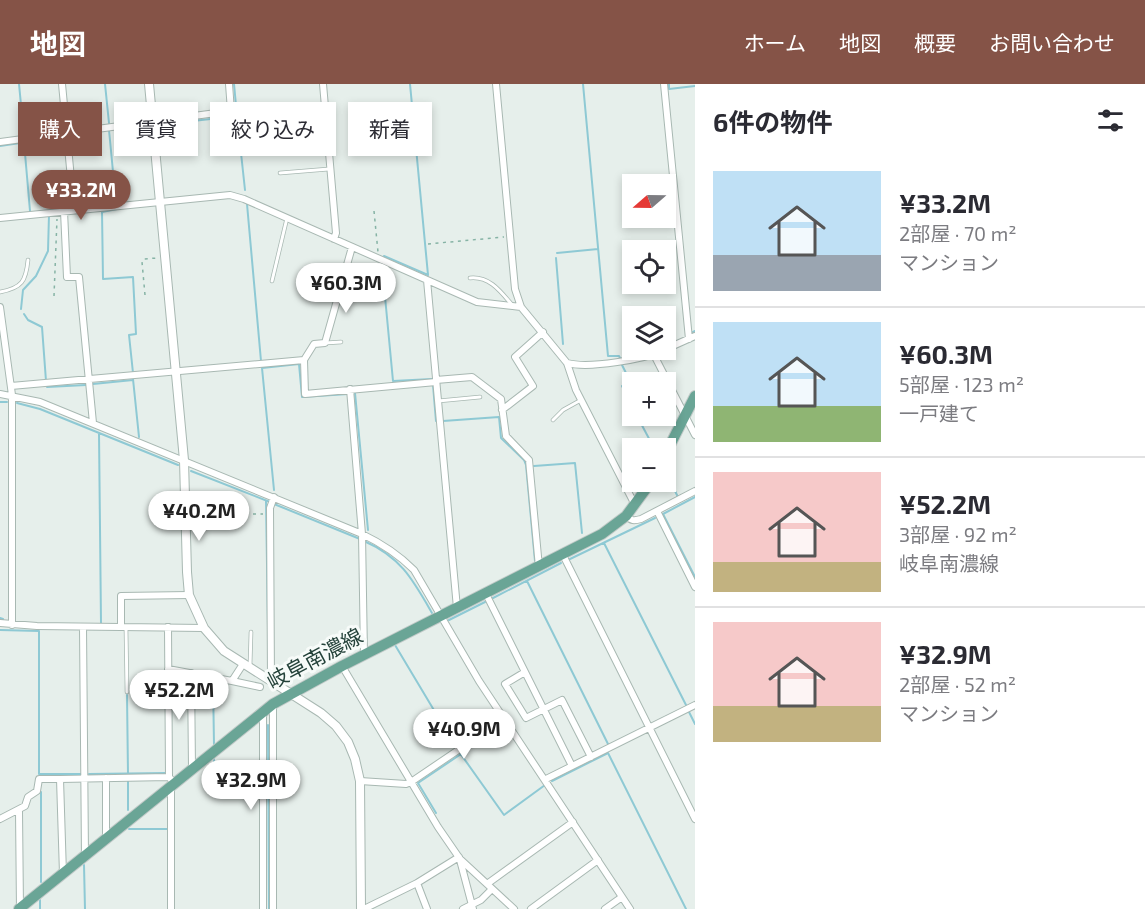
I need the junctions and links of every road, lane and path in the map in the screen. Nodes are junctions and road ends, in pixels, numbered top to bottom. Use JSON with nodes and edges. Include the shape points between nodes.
{"nodes":[{"id":1,"x":62,"y":84,"type":"edge"},
{"id":2,"x":149,"y":84,"type":"edge"},
{"id":3,"x":229,"y":84,"type":"edge"},
{"id":4,"x":323,"y":84,"type":"edge"},
{"id":5,"x":496,"y":84,"type":"edge"},
{"id":6,"x":664,"y":84,"type":"edge"},
{"id":7,"x":64,"y":102,"type":"edge"},
{"id":8,"x":151,"y":102,"type":"edge"},
{"id":9,"x":198,"y":116,"type":"edge"},
{"id":10,"x":18,"y":140,"type":"edge"},
{"id":11,"x":0,"y":142,"type":"edge"},
{"id":12,"x":69,"y":156,"type":"edge"},
{"id":13,"x":156,"y":156,"type":"edge"},
{"id":14,"x":330,"y":169,"type":"junction"},
{"id":15,"x":280,"y":174,"type":"dead end"},
{"id":16,"x":160,"y":202,"type":"junction"},
{"id":17,"x":74,"y":210,"type":"junction"},
{"id":18,"x":60,"y":211,"type":"junction"},
{"id":19,"x":374,"y":211,"type":"dead end"},
{"id":20,"x":0,"y":218,"type":"edge"},
{"id":21,"x":287,"y":218,"type":"junction"},
{"id":22,"x":509,"y":236,"type":"junction"},
{"id":23,"x":334,"y":239,"type":"junction"},
{"id":24,"x":428,"y":244,"type":"dead end"},
{"id":25,"x":351,"y":247,"type":"junction"},
{"id":26,"x":165,"y":257,"type":"junction"},
{"id":27,"x":379,"y":259,"type":"junction"},
{"id":28,"x":28,"y":260,"type":"dead end"},
{"id":29,"x":470,"y":278,"type":"dead end"},
{"id":30,"x":427,"y":280,"type":"junction"},
{"id":31,"x":272,"y":281,"type":"dead end"},
{"id":32,"x":0,"y":292,"type":"edge"},
{"id":33,"x":145,"y":295,"type":"dead end"},
{"id":34,"x":54,"y":296,"type":"dead end"},
{"id":35,"x":0,"y":307,"type":"edge"},
{"id":36,"x":518,"y":307,"type":"junction"},
{"id":37,"x":1,"y":316,"type":"edge"},
{"id":38,"x":543,"y":332,"type":"junction"},
{"id":39,"x":692,"y":337,"type":"edge"},
{"id":40,"x":341,"y":342,"type":"dead end"},
{"id":41,"x":325,"y":343,"type":"junction"},
{"id":42,"x":676,"y":344,"type":"edge"},
{"id":43,"x":304,"y":360,"type":"junction"},
{"id":44,"x":622,"y":360,"type":"edge"},
{"id":45,"x":657,"y":360,"type":"edge"},
{"id":46,"x":567,"y":363,"type":"junction"},
{"id":47,"x":176,"y":372,"type":"junction"},
{"id":48,"x":89,"y":379,"type":"junction"},
{"id":49,"x":436,"y":381,"type":"junction"},
{"id":50,"x":11,"y":386,"type":"junction"},
{"id":51,"x":350,"y":389,"type":"junction"},
{"id":52,"x":0,"y":394,"type":"edge"},
{"id":53,"x":12,"y":395,"type":"junction"},
{"id":54,"x":695,"y":396,"type":"edge"},
{"id":55,"x":480,"y":397,"type":"dead end"},
{"id":56,"x":581,"y":400,"type":"junction"},
{"id":57,"x":438,"y":401,"type":"junction"},
{"id":58,"x":502,"y":410,"type":"junction"},
{"id":59,"x":685,"y":416,"type":"junction"},
{"id":60,"x":553,"y":420,"type":"dead end"},
{"id":61,"x":93,"y":423,"type":"junction"},
{"id":62,"x":695,"y":435,"type":"edge"},
{"id":63,"x":674,"y":438,"type":"edge"},
{"id":64,"x":184,"y":460,"type":"junction"},
{"id":65,"x":695,"y":491,"type":"edge"},
{"id":66,"x":644,"y":492,"type":"edge"},
{"id":67,"x":274,"y":497,"type":"junction"},
{"id":68,"x":635,"y":506,"type":"junction"},
{"id":69,"x":657,"y":511,"type":"junction"},
{"id":70,"x":264,"y":513,"type":"dead end"},
{"id":71,"x":185,"y":514,"type":"junction"},
{"id":72,"x":627,"y":516,"type":"junction"},
{"id":73,"x":362,"y":534,"type":"junction"},
{"id":74,"x":563,"y":555,"type":"junction"},
{"id":75,"x":539,"y":567,"type":"junction"},
{"id":76,"x":695,"y":587,"type":"edge"},
{"id":77,"x":486,"y":594,"type":"junction"},
{"id":78,"x":189,"y":595,"type":"junction"},
{"id":79,"x":457,"y":608,"type":"junction"},
{"id":80,"x":441,"y":616,"type":"junction"},
{"id":81,"x":0,"y":623,"type":"edge"},
{"id":82,"x":12,"y":624,"type":"junction"},
{"id":83,"x":83,"y":627,"type":"junction"},
{"id":84,"x":124,"y":627,"type":"junction"},
{"id":85,"x":168,"y":627,"type":"junction"},
{"id":86,"x":204,"y":628,"type":"junction"},
{"id":87,"x":251,"y":632,"type":"dead end"},
{"id":88,"x":364,"y":655,"type":"junction"},
{"id":89,"x":246,"y":666,"type":"junction"},
{"id":90,"x":342,"y":666,"type":"junction"},
{"id":91,"x":168,"y":669,"type":"junction"},
{"id":92,"x":525,"y":672,"type":"junction"},
{"id":93,"x":191,"y":673,"type":"junction"},
{"id":94,"x":232,"y":681,"type":"junction"},
{"id":95,"x":271,"y":681,"type":"junction"},
{"id":96,"x":260,"y":687,"type":"dead end"},
{"id":97,"x":127,"y":692,"type":"dead end"},
{"id":98,"x":291,"y":693,"type":"junction"},
{"id":99,"x":273,"y":704,"type":"junction"},
{"id":100,"x":695,"y":705,"type":"edge"},
{"id":101,"x":543,"y":708,"type":"junction"},
{"id":102,"x":262,"y":712,"type":"junction"},
{"id":103,"x":504,"y":719,"type":"junction"},
{"id":104,"x":650,"y":728,"type":"junction"},
{"id":105,"x":591,"y":757,"type":"junction"},
{"id":106,"x":572,"y":766,"type":"junction"},
{"id":107,"x":192,"y":769,"type":"junction"},
{"id":108,"x":83,"y":778,"type":"junction"},
{"id":109,"x":106,"y":778,"type":"junction"},
{"id":110,"x":60,"y":779,"type":"junction"},
{"id":111,"x":546,"y":779,"type":"junction"},
{"id":112,"x":360,"y":781,"type":"junction"},
{"id":113,"x":171,"y":782,"type":"junction"},
{"id":114,"x":411,"y":782,"type":"junction"},
{"id":115,"x":19,"y":811,"type":"junction"},
{"id":116,"x":0,"y":819,"type":"edge"},
{"id":117,"x":695,"y":819,"type":"edge"},
{"id":118,"x":573,"y":822,"type":"junction"},
{"id":119,"x":106,"y":838,"type":"junction"},
{"id":120,"x":85,"y":856,"type":"junction"},
{"id":121,"x":459,"y":858,"type":"junction"},
{"id":122,"x":598,"y":860,"type":"junction"},
{"id":123,"x":63,"y":874,"type":"junction"},
{"id":124,"x":417,"y":883,"type":"junction"},
{"id":125,"x":490,"y":886,"type":"junction"},
{"id":126,"x":622,"y":897,"type":"junction"},
{"id":127,"x":24,"y":907,"type":"edge"},
{"id":128,"x":472,"y":907,"type":"edge"},
{"id":129,"x":171,"y":909,"type":"edge"},
{"id":130,"x":263,"y":909,"type":"edge"},
{"id":131,"x":273,"y":909,"type":"edge"},
{"id":132,"x":363,"y":909,"type":"edge"},
{"id":133,"x":427,"y":909,"type":"edge"},
{"id":134,"x":463,"y":909,"type":"edge"},
{"id":135,"x":514,"y":909,"type":"edge"},
{"id":136,"x":531,"y":909,"type":"edge"},
{"id":137,"x":605,"y":909,"type":"edge"},
{"id":138,"x":630,"y":909,"type":"edge"}],
"edges":[{"from":1,"to":7,"type":"street"},
{"from":2,"to":8,"type":"street"},
{"from":3,"to":9,"type":"street","via":[[231,111]]},
{"from":4,"to":14,"type":"street"},
{"from":5,"to":22,"type":"street"},
{"from":6,"to":39,"type":"street"},
{"from":10,"to":11,"type":"street"},
{"from":12,"to":17,"type":"street"},
{"from":13,"to":16,"type":"street"},
{"from":14,"to":15,"type":"lane"},
{"from":14,"to":23,"type":"street"},
{"from":16,"to":17,"type":"street"},
{"from":16,"to":21,"type":"street","via":[[230,195]]},
{"from":16,"to":26,"type":"street"},
{"from":17,"to":18,"type":"street"},
{"from":18,"to":20,"type":"street"},
{"from":18,"to":34,"type":"path"},
{"from":18,"to":48,"type":"street","via":[[67,277],[79,277]]},
{"from":19,"to":27,"type":"path"},
{"from":21,"to":23,"type":"street"},
{"from":21,"to":31,"type":"lane"},
{"from":22,"to":24,"type":"path"},
{"from":22,"to":36,"type":"street"},
{"from":23,"to":25,"type":"street"},
{"from":25,"to":27,"type":"street"},
{"from":25,"to":41,"type":"street"},
{"from":26,"to":33,"type":"path","via":[[142,262]]},
{"from":26,"to":47,"type":"street"},
{"from":27,"to":30,"type":"street"},
{"from":28,"to":32,"type":"lane","via":[[23,281]]},
{"from":29,"to":36,"type":"lane","via":[[479,277],[494,285]]},
{"from":30,"to":36,"type":"street","via":[[477,302]]},
{"from":30,"to":49,"type":"street"},
{"from":35,"to":37,"type":"street"},
{"from":36,"to":38,"type":"street"},
{"from":37,"to":50,"type":"street"},
{"from":38,"to":46,"type":"street"},
{"from":38,"to":58,"type":"street","via":[[515,357],[533,386]]},
{"from":39,"to":42,"type":"street"},
{"from":40,"to":41,"type":"lane"},
{"from":41,"to":43,"type":"street","via":[[314,344]]},
{"from":43,"to":47,"type":"street"},
{"from":43,"to":51,"type":"street","via":[[305,394]]},
{"from":44,"to":46,"type":"street","via":[[586,365]]},
{"from":45,"to":59,"type":"street"},
{"from":46,"to":56,"type":"street"},
{"from":47,"to":48,"type":"street"},
{"from":47,"to":64,"type":"street"},
{"from":48,"to":50,"type":"street"},
{"from":48,"to":61,"type":"street"},
{"from":49,"to":51,"type":"street"},
{"from":49,"to":57,"type":"street"},
{"from":49,"to":58,"type":"street","via":[[472,377],[501,399]]},
{"from":50,"to":53,"type":"street"},
{"from":51,"to":73,"type":"street"},
{"from":52,"to":53,"type":"street"},
{"from":53,"to":61,"type":"street"},
{"from":53,"to":82,"type":"street"},
{"from":54,"to":59,"type":"main road"},
{"from":55,"to":57,"type":"lane"},
{"from":56,"to":60,"type":"lane"},
{"from":56,"to":68,"type":"street"},
{"from":57,"to":79,"type":"street"},
{"from":58,"to":75,"type":"street","via":[[506,436],[529,460]]},
{"from":59,"to":62,"type":"street"},
{"from":59,"to":63,"type":"main road"},
{"from":61,"to":64,"type":"street"},
{"from":64,"to":67,"type":"street"},
{"from":64,"to":71,"type":"street"},
{"from":65,"to":69,"type":"street"},
{"from":66,"to":68,"type":"main road","name":"岐阜南濃線"},
{"from":67,"to":73,"type":"street"},
{"from":67,"to":95,"type":"street","via":[[270,508]]},
{"from":68,"to":72,"type":"main road","name":"岐阜南濃線"},
{"from":69,"to":72,"type":"street","via":[[635,521]]},
{"from":69,"to":76,"type":"street"},
{"from":70,"to":71,"type":"path"},
{"from":71,"to":78,"type":"street"},
{"from":72,"to":74,"type":"main road","name":"岐阜南濃線"},
{"from":73,"to":80,"type":"street","via":[[385,545],[414,570]]},
{"from":73,"to":88,"type":"street"},
{"from":74,"to":75,"type":"main road","name":"岐阜南濃線"},
{"from":74,"to":104,"type":"street"},
{"from":75,"to":77,"type":"main road","name":"岐阜南濃線"},
{"from":77,"to":79,"type":"main road","name":"岐阜南濃線"},
{"from":77,"to":92,"type":"street"},
{"from":78,"to":84,"type":"street","via":[[121,596]]},
{"from":78,"to":86,"type":"street"},
{"from":79,"to":80,"type":"main road","name":"岐阜南濃線"},
{"from":80,"to":88,"type":"main road","name":"岐阜南濃線"},
{"from":80,"to":103,"type":"street"},
{"from":81,"to":82,"type":"street"},
{"from":82,"to":83,"type":"street"},
{"from":83,"to":84,"type":"street"},
{"from":83,"to":108,"type":"street"},
{"from":84,"to":85,"type":"street"},
{"from":84,"to":97,"type":"lane"},
{"from":85,"to":86,"type":"street"},
{"from":85,"to":91,"type":"street"},
{"from":86,"to":89,"type":"street","via":[[224,651]]},
{"from":87,"to":89,"type":"lane"},
{"from":88,"to":90,"type":"main road","name":"岐阜南濃線"},
{"from":89,"to":94,"type":"street"},
{"from":89,"to":95,"type":"street"},
{"from":90,"to":98,"type":"main road","name":"岐阜南濃線"},
{"from":90,"to":114,"type":"street"},
{"from":91,"to":93,"type":"street"},
{"from":91,"to":113,"type":"street"},
{"from":92,"to":101,"type":"street"},
{"from":92,"to":101,"type":"street","via":[[505,684],[526,718]]},
{"from":93,"to":94,"type":"street"},
{"from":93,"to":107,"type":"street"},
{"from":94,"to":96,"type":"street"},
{"from":95,"to":98,"type":"street"},
{"from":98,"to":99,"type":"main road","name":"岐阜南濃線"},
{"from":98,"to":112,"type":"street","via":[[336,726],[348,742]]},
{"from":99,"to":102,"type":"main road","name":"岐阜南濃線"},
{"from":99,"to":131,"type":"street"},
{"from":100,"to":104,"type":"street"},
{"from":101,"to":105,"type":"street","via":[[562,700]]},
{"from":101,"to":106,"type":"street"},
{"from":102,"to":107,"type":"main road","name":"岐阜南濃線"},
{"from":102,"to":130,"type":"street"},
{"from":103,"to":111,"type":"street"},
{"from":103,"to":114,"type":"street"},
{"from":104,"to":105,"type":"street"},
{"from":104,"to":117,"type":"street"},
{"from":105,"to":106,"type":"street"},
{"from":106,"to":111,"type":"street"},
{"from":107,"to":113,"type":"main road","name":"岐阜南濃線"},
{"from":108,"to":109,"type":"street"},
{"from":108,"to":110,"type":"street"},
{"from":108,"to":120,"type":"street"},
{"from":109,"to":113,"type":"street"},
{"from":109,"to":119,"type":"street"},
{"from":110,"to":115,"type":"street","via":[[39,779],[37,791]]},
{"from":110,"to":123,"type":"street"},
{"from":111,"to":118,"type":"street"},
{"from":112,"to":114,"type":"street"},
{"from":112,"to":132,"type":"street"},
{"from":113,"to":119,"type":"main road","name":"岐阜南濃線"},
{"from":113,"to":129,"type":"street"},
{"from":114,"to":121,"type":"street"},
{"from":115,"to":116,"type":"street"},
{"from":115,"to":127,"type":"street"},
{"from":118,"to":122,"type":"street"},
{"from":118,"to":125,"type":"street"},
{"from":119,"to":120,"type":"main road","name":"岐阜南濃線"},
{"from":120,"to":123,"type":"main road","name":"岐阜南濃線"},
{"from":121,"to":124,"type":"street"},
{"from":121,"to":125,"type":"street"},
{"from":121,"to":128,"type":"street"},
{"from":122,"to":126,"type":"street"},
{"from":122,"to":136,"type":"street"},
{"from":123,"to":127,"type":"main road","name":"岐阜南濃線"},
{"from":124,"to":132,"type":"street"},
{"from":124,"to":133,"type":"street"},
{"from":125,"to":128,"type":"street"},
{"from":125,"to":135,"type":"street"},
{"from":126,"to":137,"type":"street"},
{"from":126,"to":138,"type":"street"},
{"from":128,"to":134,"type":"street"}]}
